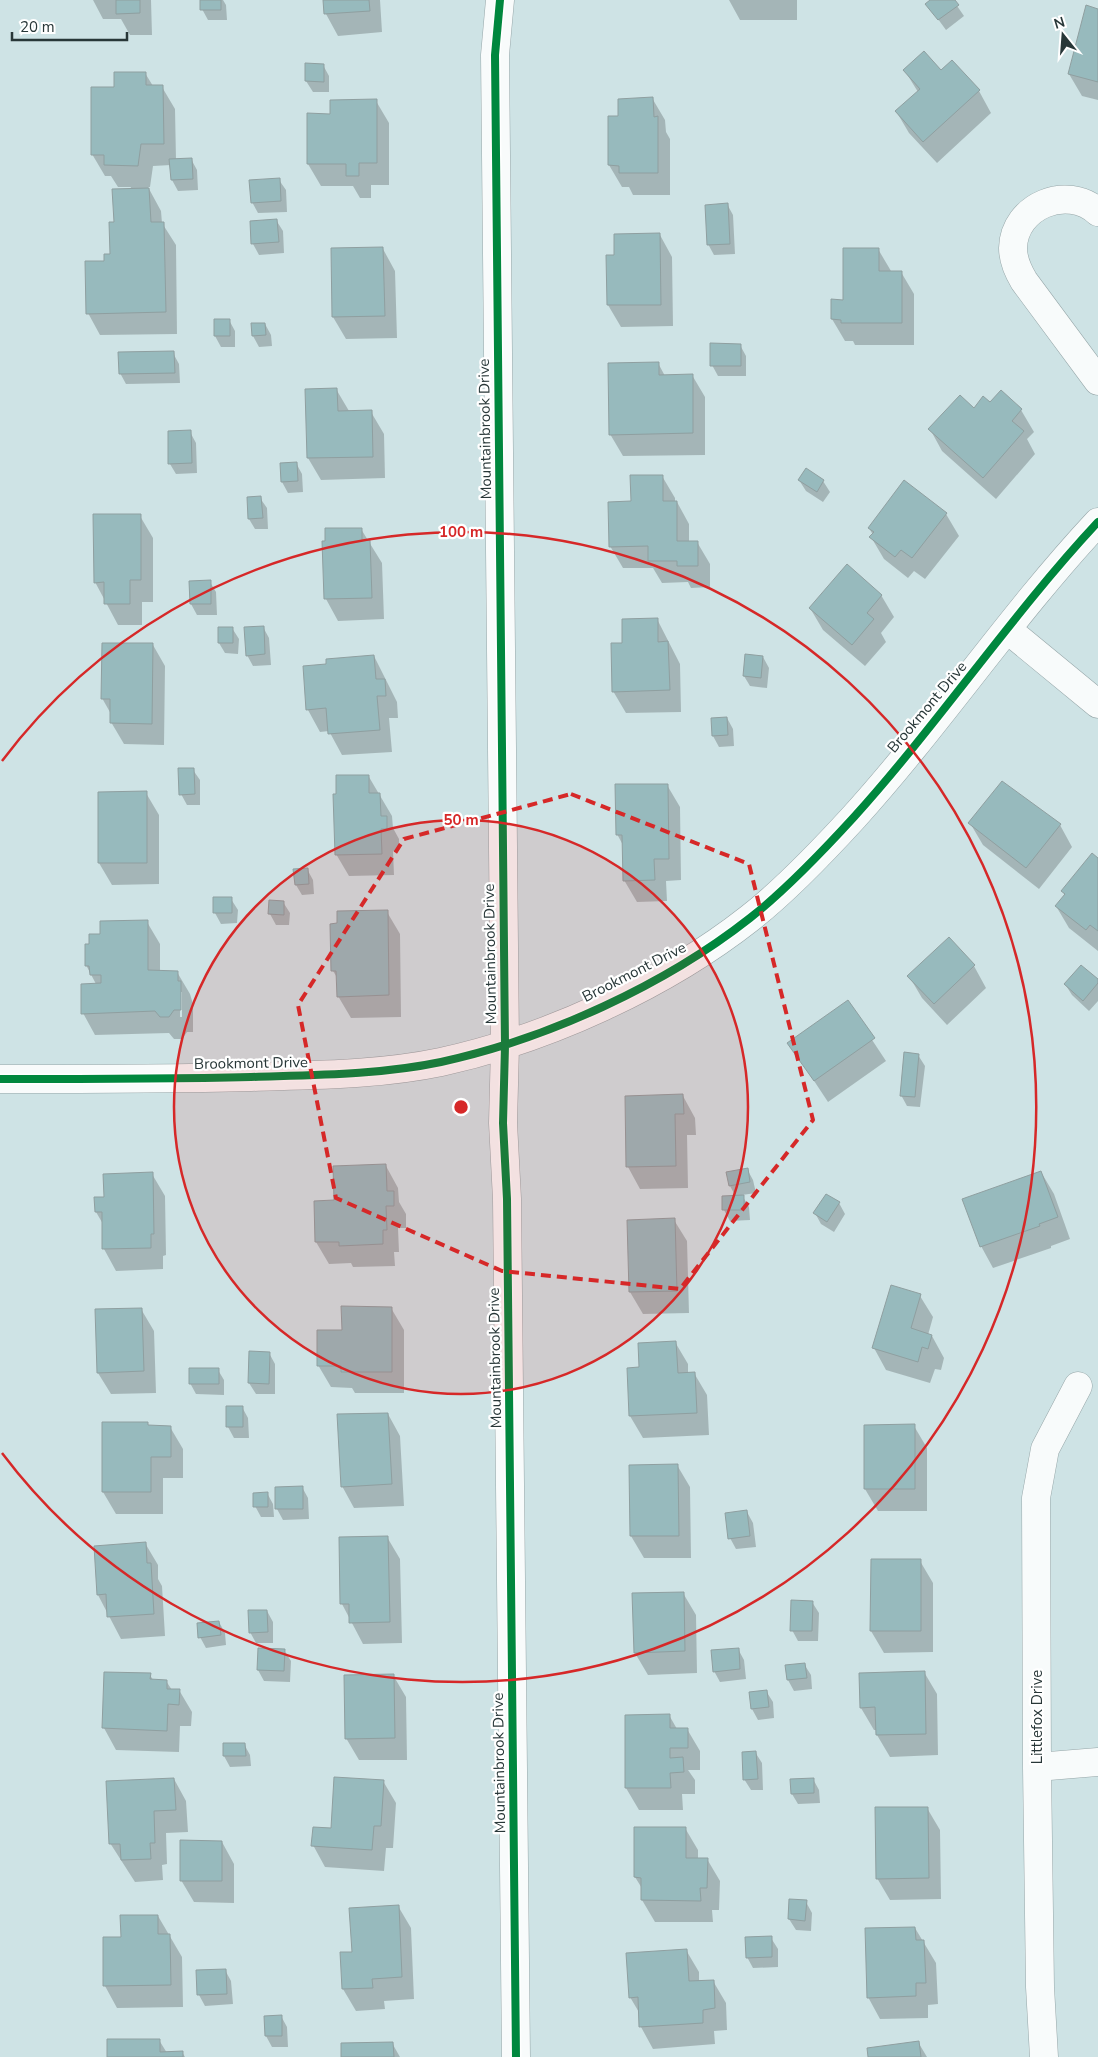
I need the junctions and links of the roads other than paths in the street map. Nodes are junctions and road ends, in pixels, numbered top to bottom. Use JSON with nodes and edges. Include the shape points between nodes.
{"nodes":[{"id":1,"x":500,"y":0,"type":"edge"},
{"id":2,"x":1098,"y":212,"type":"edge"},
{"id":3,"x":1098,"y":381,"type":"edge"},
{"id":4,"x":1098,"y":522,"type":"edge"},
{"id":5,"x":1008,"y":630,"type":"junction"},
{"id":6,"x":1098,"y":704,"type":"edge"},
{"id":7,"x":505,"y":1046,"type":"junction"},
{"id":8,"x":0,"y":1079,"type":"edge"},
{"id":9,"x":1078,"y":1386,"type":"dead end"},
{"id":10,"x":1098,"y":1762,"type":"edge"},
{"id":11,"x":1037,"y":1767,"type":"junction"},
{"id":12,"x":516,"y":2057,"type":"edge"},
{"id":13,"x":1044,"y":2057,"type":"edge"}],
"edges":[{"from":1,"to":7,"type":"street","name":"Mountainbrook Drive","via":[[495,55]]},
{"from":2,"to":3,"type":"street","via":[[1076,200],[1058,198],[1041,204],[1027,215],[1017,230],[1013,248],[1015,265],[1024,281]]},
{"from":4,"to":5,"type":"street","name":"Brookmont Drive"},
{"from":5,"to":6,"type":"street"},
{"from":5,"to":7,"type":"street","name":"Brookmont Drive","via":[[855,816],[751,918],[668,974],[600,1007]]},
{"from":7,"to":8,"type":"street","name":"Brookmont Drive","via":[[438,1063],[348,1075],[138,1080]]},
{"from":7,"to":12,"type":"street","name":"Mountainbrook Drive","via":[[503,1123],[507,1199]]},
{"from":9,"to":11,"type":"street","name":"Littlefox Drive","via":[[1045,1449],[1036,1498]]},
{"from":10,"to":11,"type":"street"},
{"from":11,"to":13,"type":"street","name":"Littlefox Drive"}]}
